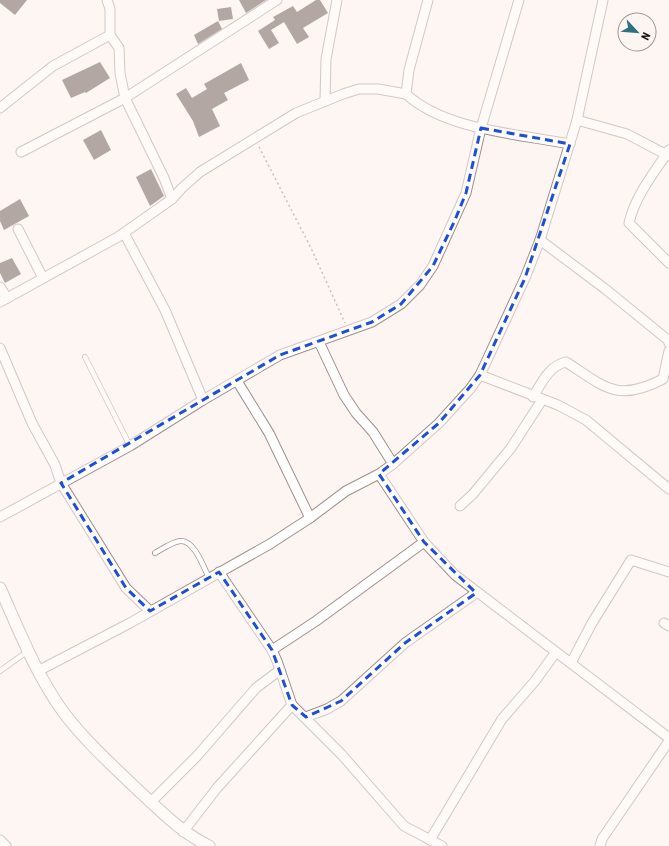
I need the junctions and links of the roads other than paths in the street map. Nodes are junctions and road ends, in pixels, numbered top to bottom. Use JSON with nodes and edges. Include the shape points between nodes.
{"nodes":[{"id":1,"x":107,"y":0,"type":"edge"},
{"id":2,"x":277,"y":0,"type":"edge"},
{"id":3,"x":337,"y":0,"type":"edge"},
{"id":4,"x":428,"y":0,"type":"edge"},
{"id":5,"x":519,"y":0,"type":"edge"},
{"id":6,"x":603,"y":0,"type":"edge"},
{"id":7,"x":110,"y":35,"type":"junction"},
{"id":8,"x":406,"y":94,"type":"junction"},
{"id":9,"x":125,"y":98,"type":"junction"},
{"id":10,"x":325,"y":101,"type":"junction"},
{"id":11,"x":0,"y":108,"type":"edge"},
{"id":12,"x":577,"y":120,"type":"junction"},
{"id":13,"x":481,"y":128,"type":"junction"},
{"id":14,"x":570,"y":144,"type":"junction"},
{"id":15,"x":21,"y":152,"type":"dead end"},
{"id":16,"x":668,"y":154,"type":"edge"},
{"id":17,"x":172,"y":199,"type":"junction"},
{"id":18,"x":18,"y":230,"type":"dead end"},
{"id":19,"x":124,"y":233,"type":"junction"},
{"id":20,"x":540,"y":240,"type":"junction"},
{"id":21,"x":669,"y":263,"type":"edge"},
{"id":22,"x":44,"y":278,"type":"junction"},
{"id":23,"x":0,"y":287,"type":"edge"},
{"id":24,"x":3,"y":300,"type":"edge"},
{"id":25,"x":319,"y":342,"type":"junction"},
{"id":26,"x":669,"y":344,"type":"edge"},
{"id":27,"x":0,"y":348,"type":"edge"},
{"id":28,"x":669,"y":351,"type":"edge"},
{"id":29,"x":85,"y":357,"type":"dead end"},
{"id":30,"x":480,"y":375,"type":"junction"},
{"id":31,"x":237,"y":381,"type":"junction"},
{"id":32,"x":666,"y":381,"type":"edge"},
{"id":33,"x":533,"y":397,"type":"junction"},
{"id":34,"x":203,"y":400,"type":"junction"},
{"id":35,"x":542,"y":400,"type":"junction"},
{"id":36,"x":130,"y":446,"type":"junction"},
{"id":37,"x":393,"y":464,"type":"junction"},
{"id":38,"x":379,"y":474,"type":"junction"},
{"id":39,"x":61,"y":483,"type":"junction"},
{"id":40,"x":669,"y":489,"type":"edge"},
{"id":41,"x":460,"y":506,"type":"dead end"},
{"id":42,"x":0,"y":517,"type":"edge"},
{"id":43,"x":310,"y":518,"type":"junction"},
{"id":44,"x":424,"y":542,"type":"junction"},
{"id":45,"x":155,"y":553,"type":"dead end"},
{"id":46,"x":219,"y":572,"type":"junction"},
{"id":47,"x":669,"y":572,"type":"edge"},
{"id":48,"x":209,"y":578,"type":"junction"},
{"id":49,"x":0,"y":588,"type":"edge"},
{"id":50,"x":476,"y":593,"type":"junction"},
{"id":51,"x":150,"y":612,"type":"junction"},
{"id":52,"x":272,"y":650,"type":"junction"},
{"id":53,"x":29,"y":651,"type":"junction"},
{"id":54,"x":556,"y":652,"type":"junction"},
{"id":55,"x":571,"y":663,"type":"junction"},
{"id":56,"x":280,"y":670,"type":"junction"},
{"id":57,"x":0,"y":671,"type":"edge"},
{"id":58,"x":38,"y":671,"type":"junction"},
{"id":59,"x":292,"y":705,"type":"junction"},
{"id":60,"x":306,"y":717,"type":"junction"},
{"id":61,"x":669,"y":740,"type":"edge"},
{"id":62,"x":151,"y":802,"type":"junction"},
{"id":63,"x":183,"y":832,"type":"junction"},
{"id":64,"x":0,"y":840,"type":"edge"},
{"id":65,"x":430,"y":840,"type":"junction"},
{"id":66,"x":6,"y":846,"type":"edge"},
{"id":67,"x":209,"y":846,"type":"edge"},
{"id":68,"x":442,"y":846,"type":"edge"},
{"id":69,"x":600,"y":846,"type":"edge"}],
"edges":[{"from":1,"to":7,"type":"street","via":[[110,9]]},
{"from":2,"to":9,"type":"street"},
{"from":3,"to":10,"type":"street","via":[[326,59]]},
{"from":4,"to":8,"type":"street","via":[[408,70]]},
{"from":5,"to":13,"type":"street"},
{"from":6,"to":12,"type":"street"},
{"from":7,"to":9,"type":"street","via":[[119,48]]},
{"from":7,"to":11,"type":"street","via":[[53,66]]},
{"from":8,"to":10,"type":"street","via":[[378,89],[359,89]]},
{"from":8,"to":13,"type":"street","via":[[434,113]]},
{"from":9,"to":15,"type":"street"},
{"from":9,"to":17,"type":"street"},
{"from":10,"to":17,"type":"street","via":[[296,113],[200,172]]},
{"from":12,"to":14,"type":"street"},
{"from":12,"to":16,"type":"street","via":[[627,134]]},
{"from":13,"to":14,"type":"street"},
{"from":13,"to":25,"type":"street","via":[[466,193],[433,266],[420,285],[401,304],[372,322]]},
{"from":14,"to":20,"type":"street"},
{"from":16,"to":21,"type":"street","via":[[650,178],[631,213],[629,223]]},
{"from":17,"to":19,"type":"street"},
{"from":18,"to":22,"type":"street"},
{"from":19,"to":22,"type":"street"},
{"from":19,"to":34,"type":"street","via":[[165,310]]},
{"from":20,"to":26,"type":"street","via":[[604,288],[668,340]]},
{"from":20,"to":30,"type":"street"},
{"from":22,"to":24,"type":"street"},
{"from":23,"to":24,"type":"street"},
{"from":25,"to":31,"type":"street","via":[[280,355]]},
{"from":25,"to":37,"type":"street","via":[[344,395],[373,432]]},
{"from":27,"to":39,"type":"street"},
{"from":28,"to":32,"type":"street"},
{"from":29,"to":36,"type":"lane"},
{"from":30,"to":33,"type":"street"},
{"from":30,"to":37,"type":"street","via":[[439,423]]},
{"from":31,"to":34,"type":"street"},
{"from":31,"to":43,"type":"street","via":[[269,434]]},
{"from":32,"to":33,"type":"street","via":[[635,391],[615,391],[566,362],[557,364],[550,370]]},
{"from":33,"to":35,"type":"street"},
{"from":34,"to":36,"type":"street"},
{"from":35,"to":40,"type":"street","via":[[558,405],[586,420]]},
{"from":35,"to":41,"type":"street","via":[[511,448]]},
{"from":36,"to":39,"type":"street"},
{"from":37,"to":38,"type":"street"},
{"from":38,"to":43,"type":"street","via":[[346,491]]},
{"from":38,"to":44,"type":"street"},
{"from":39,"to":42,"type":"street"},
{"from":39,"to":51,"type":"street","via":[[126,588]]},
{"from":43,"to":46,"type":"street"},
{"from":44,"to":50,"type":"street"},
{"from":44,"to":52,"type":"street"},
{"from":45,"to":48,"type":"lane","via":[[179,541],[187,542],[193,547]]},
{"from":46,"to":48,"type":"street"},
{"from":46,"to":52,"type":"street"},
{"from":47,"to":55,"type":"street","via":[[632,560],[627,564]]},
{"from":48,"to":51,"type":"street"},
{"from":49,"to":53,"type":"street"},
{"from":50,"to":54,"type":"street"},
{"from":50,"to":60,"type":"street","via":[[405,643],[341,701]]},
{"from":51,"to":58,"type":"street"},
{"from":52,"to":56,"type":"street"},
{"from":53,"to":57,"type":"lane"},
{"from":53,"to":58,"type":"street"},
{"from":54,"to":55,"type":"street"},
{"from":54,"to":65,"type":"street","via":[[502,719]]},
{"from":55,"to":61,"type":"street"},
{"from":56,"to":59,"type":"street"},
{"from":56,"to":62,"type":"street","via":[[256,688],[197,756]]},
{"from":58,"to":62,"type":"street","via":[[69,718],[105,759]]},
{"from":59,"to":60,"type":"street"},
{"from":59,"to":63,"type":"street","via":[[217,788]]},
{"from":60,"to":65,"type":"street","via":[[404,826]]},
{"from":61,"to":69,"type":"street","via":[[602,839]]},
{"from":62,"to":63,"type":"street"},
{"from":63,"to":67,"type":"street"},
{"from":64,"to":66,"type":"street"},
{"from":65,"to":68,"type":"street"}]}
